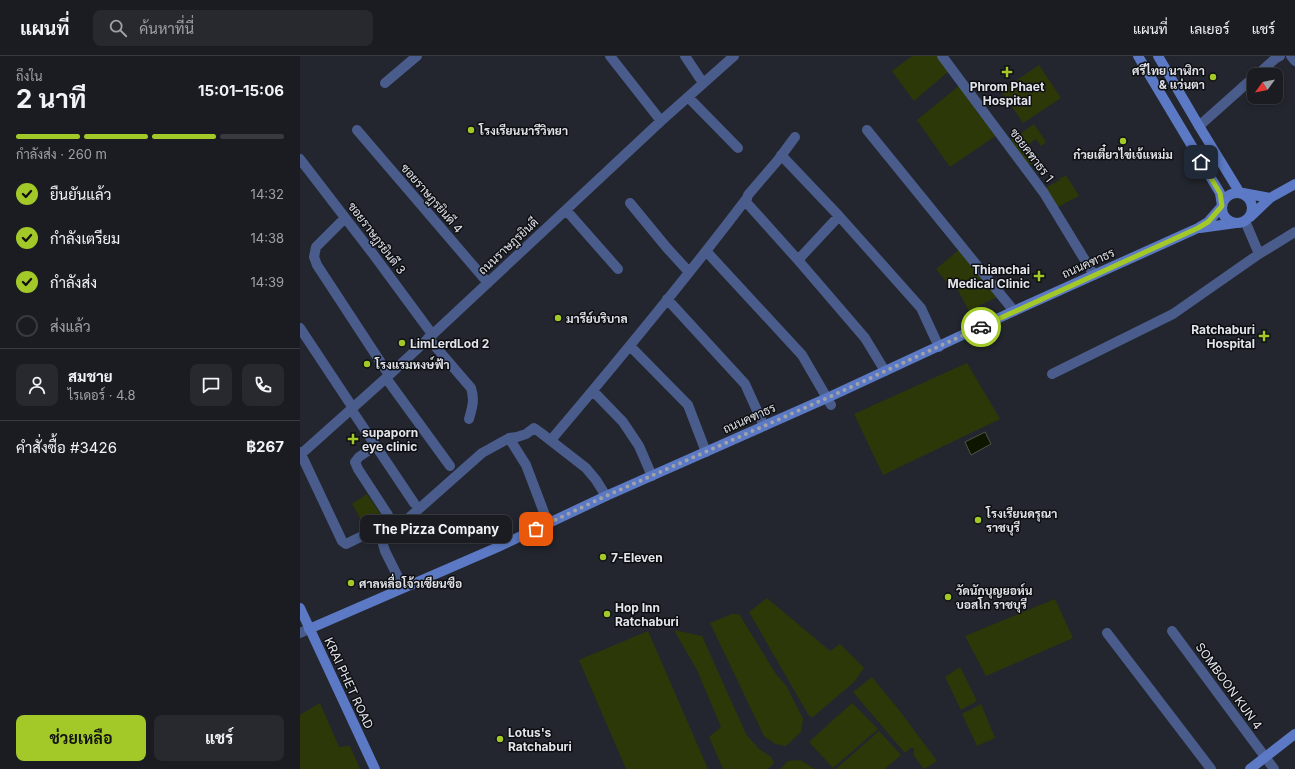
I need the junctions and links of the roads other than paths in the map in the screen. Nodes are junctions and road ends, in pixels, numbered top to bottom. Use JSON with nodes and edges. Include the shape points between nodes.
{"nodes":[{"id":1,"x":417,"y":56,"type":"edge"},
{"id":2,"x":610,"y":56,"type":"edge"},
{"id":3,"x":685,"y":56,"type":"edge"},
{"id":4,"x":734,"y":56,"type":"edge"},
{"id":5,"x":942,"y":56,"type":"edge"},
{"id":6,"x":1138,"y":56,"type":"edge"},
{"id":7,"x":1158,"y":56,"type":"edge"},
{"id":8,"x":1280,"y":56,"type":"edge"},
{"id":9,"x":1291,"y":56,"type":"edge"},
{"id":10,"x":1295,"y":61,"type":"edge"},
{"id":11,"x":1265,"y":68,"type":"edge"},
{"id":12,"x":385,"y":83,"type":"dead end"},
{"id":13,"x":703,"y":83,"type":"junction"},
{"id":14,"x":1247,"y":83,"type":"edge"},
{"id":15,"x":688,"y":96,"type":"junction"},
{"id":16,"x":661,"y":121,"type":"junction"},
{"id":17,"x":1199,"y":126,"type":"junction"},
{"id":18,"x":357,"y":130,"type":"dead end"},
{"id":19,"x":867,"y":130,"type":"dead end"},
{"id":20,"x":796,"y":137,"type":"dead end"},
{"id":21,"x":738,"y":148,"type":"dead end"},
{"id":22,"x":781,"y":155,"type":"junction"},
{"id":23,"x":300,"y":159,"type":"edge"},
{"id":24,"x":1295,"y":184,"type":"edge"},
{"id":25,"x":1242,"y":193,"type":"junction"},
{"id":26,"x":747,"y":198,"type":"junction"},
{"id":27,"x":1270,"y":198,"type":"junction"},
{"id":28,"x":630,"y":203,"type":"dead end"},
{"id":29,"x":1222,"y":206,"type":"junction"},
{"id":30,"x":566,"y":210,"type":"junction"},
{"id":31,"x":839,"y":216,"type":"junction"},
{"id":32,"x":346,"y":218,"type":"junction"},
{"id":33,"x":1244,"y":220,"type":"junction"},
{"id":34,"x":1198,"y":228,"type":"junction"},
{"id":35,"x":1295,"y":232,"type":"edge"},
{"id":36,"x":706,"y":251,"type":"junction"},
{"id":37,"x":1259,"y":254,"type":"junction"},
{"id":38,"x":798,"y":260,"type":"junction"},
{"id":39,"x":618,"y":269,"type":"dead end"},
{"id":40,"x":689,"y":272,"type":"junction"},
{"id":41,"x":1094,"y":274,"type":"junction"},
{"id":42,"x":488,"y":283,"type":"junction"},
{"id":43,"x":667,"y":299,"type":"junction"},
{"id":44,"x":1014,"y":311,"type":"junction"},
{"id":45,"x":300,"y":328,"type":"edge"},
{"id":46,"x":430,"y":336,"type":"junction"},
{"id":47,"x":630,"y":346,"type":"junction"},
{"id":48,"x":939,"y":347,"type":"junction"},
{"id":49,"x":885,"y":371,"type":"junction"},
{"id":50,"x":1052,"y":374,"type":"dead end"},
{"id":51,"x":388,"y":376,"type":"junction"},
{"id":52,"x":593,"y":390,"type":"junction"},
{"id":53,"x":829,"y":402,"type":"junction"},
{"id":54,"x":352,"y":409,"type":"junction"},
{"id":55,"x":469,"y":419,"type":"dead end"},
{"id":56,"x":764,"y":426,"type":"junction"},
{"id":57,"x":509,"y":438,"type":"junction"},
{"id":58,"x":551,"y":440,"type":"junction"},
{"id":59,"x":375,"y":446,"type":"junction"},
{"id":60,"x":706,"y":452,"type":"junction"},
{"id":61,"x":300,"y":454,"type":"edge"},
{"id":62,"x":450,"y":466,"type":"dead end"},
{"id":63,"x":652,"y":476,"type":"junction"},
{"id":64,"x":606,"y":496,"type":"junction"},
{"id":65,"x":414,"y":503,"type":"dead end"},
{"id":66,"x":548,"y":523,"type":"junction"},
{"id":67,"x":403,"y":587,"type":"junction"},
{"id":68,"x":300,"y":608,"type":"edge"},
{"id":69,"x":310,"y":629,"type":"junction"},
{"id":70,"x":1172,"y":631,"type":"dead end"},
{"id":71,"x":300,"y":633,"type":"edge"},
{"id":72,"x":1107,"y":633,"type":"dead end"},
{"id":73,"x":1295,"y":734,"type":"edge"},
{"id":74,"x":1265,"y":758,"type":"junction"},
{"id":75,"x":375,"y":769,"type":"edge"},
{"id":76,"x":1211,"y":769,"type":"edge"},
{"id":77,"x":1250,"y":769,"type":"edge"},
{"id":78,"x":1274,"y":769,"type":"edge"}],
"edges":[{"from":1,"to":12,"type":"street"},
{"from":2,"to":16,"type":"street"},
{"from":3,"to":13,"type":"street"},
{"from":4,"to":13,"type":"street","name":"ถนนราษฎรยินดี"},
{"from":5,"to":41,"type":"street","name":"ซอยคฑาธร 1","via":[[1044,193]]},
{"from":6,"to":29,"type":"street","via":[[1220,193]]},
{"from":7,"to":17,"type":"street"},
{"from":8,"to":11,"type":"street"},
{"from":9,"to":10,"type":"street"},
{"from":13,"to":15,"type":"street","name":"ถนนราษฎรยินดี"},
{"from":14,"to":17,"type":"street"},
{"from":15,"to":16,"type":"street","name":"ถนนราษฎรยินดี"},
{"from":15,"to":21,"type":"street"},
{"from":16,"to":30,"type":"street","name":"ถนนราษฎรยินดี"},
{"from":17,"to":25,"type":"street"},
{"from":18,"to":42,"type":"street","name":"ซอยราษฎรยินดี 4"},
{"from":19,"to":44,"type":"street"},
{"from":20,"to":22,"type":"street"},
{"from":22,"to":26,"type":"street"},
{"from":22,"to":31,"type":"street"},
{"from":23,"to":32,"type":"street","name":"ซอยราษฎรยินดี 3"},
{"from":24,"to":27,"type":"street"},
{"from":25,"to":27,"type":"street"},
{"from":25,"to":29,"type":"street","via":[[1234,192],[1228,195]]},
{"from":25,"to":33,"type":"street","via":[[1252,204],[1252,209]]},
{"from":26,"to":36,"type":"street"},
{"from":26,"to":38,"type":"street","via":[[746,202]]},
{"from":27,"to":33,"type":"street"},
{"from":28,"to":40,"type":"street"},
{"from":29,"to":33,"type":"street","via":[[1226,219],[1232,222]]},
{"from":29,"to":34,"type":"street","name":"ถนนคฑาธร","via":[[1208,222]]},
{"from":30,"to":39,"type":"street"},
{"from":30,"to":42,"type":"street","name":"ถนนราษฎรยินดี"},
{"from":31,"to":38,"type":"street"},
{"from":31,"to":48,"type":"street","via":[[921,308]]},
{"from":32,"to":46,"type":"street","name":"ซอยราษฎรยินดี 3"},
{"from":32,"to":51,"type":"street","via":[[316,247],[314,257]]},
{"from":33,"to":34,"type":"street","name":"ถนนคฑาธร"},
{"from":33,"to":37,"type":"street"},
{"from":34,"to":41,"type":"street","name":"ถนนคฑาธร"},
{"from":35,"to":37,"type":"street"},
{"from":36,"to":40,"type":"street"},
{"from":36,"to":53,"type":"street","via":[[802,355]]},
{"from":37,"to":50,"type":"street","via":[[1173,314]]},
{"from":38,"to":49,"type":"street","via":[[865,338]]},
{"from":40,"to":43,"type":"street"},
{"from":41,"to":44,"type":"street","name":"ถนนคฑาธร"},
{"from":42,"to":46,"type":"street","name":"ถนนราษฎรยินดี"},
{"from":43,"to":47,"type":"street"},
{"from":43,"to":56,"type":"street","via":[[745,384]]},
{"from":44,"to":48,"type":"street","name":"ถนนคฑาธร"},
{"from":45,"to":54,"type":"street"},
{"from":46,"to":51,"type":"street","name":"ถนนราษฎรยินดี"},
{"from":46,"to":55,"type":"street","name":"ซอยราษฎรยินดี 3","via":[[471,388],[474,396]]},
{"from":47,"to":52,"type":"street"},
{"from":47,"to":60,"type":"street","via":[[688,405]]},
{"from":48,"to":49,"type":"street","name":"ถนนคฑาธร"},
{"from":49,"to":53,"type":"street","name":"ถนนคฑาธร"},
{"from":51,"to":54,"type":"street","name":"ถนนราษฎรยินดี"},
{"from":51,"to":62,"type":"street"},
{"from":52,"to":58,"type":"street"},
{"from":52,"to":63,"type":"street","via":[[636,440]]},
{"from":53,"to":56,"type":"street","name":"ถนนคฑาธร"},
{"from":54,"to":59,"type":"street"},
{"from":54,"to":61,"type":"street","name":"ถนนราษฎรยินดี"},
{"from":56,"to":60,"type":"street","name":"ถนนคฑาธร"},
{"from":57,"to":58,"type":"street","via":[[526,434],[534,428]]},
{"from":57,"to":66,"type":"street","via":[[526,465]]},
{"from":57,"to":67,"type":"street","via":[[482,453],[385,539],[385,551]]},
{"from":58,"to":64,"type":"street","via":[[586,468]]},
{"from":59,"to":61,"type":"street","via":[[358,457],[355,462],[388,515],[388,522],[346,544],[342,541]]},
{"from":59,"to":65,"type":"street"},
{"from":60,"to":63,"type":"street","name":"ถนนคฑาธร"},
{"from":63,"to":64,"type":"street","name":"ถนนคฑาธร"},
{"from":64,"to":66,"type":"street","name":"ถนนคฑาธร"},
{"from":66,"to":67,"type":"street","name":"ถนนคฑาธร"},
{"from":67,"to":69,"type":"street","name":"ถนนคฑาธร"},
{"from":68,"to":69,"type":"street","name":"KRAI PHET ROAD"},
{"from":69,"to":71,"type":"street"},
{"from":69,"to":75,"type":"street","name":"KRAI PHET ROAD"},
{"from":70,"to":74,"type":"street","name":"SOMBOON KUN 4"},
{"from":72,"to":76,"type":"street"},
{"from":73,"to":74,"type":"street"},
{"from":74,"to":77,"type":"street"},
{"from":74,"to":78,"type":"street","name":"SOMBOON KUN 4"}]}
